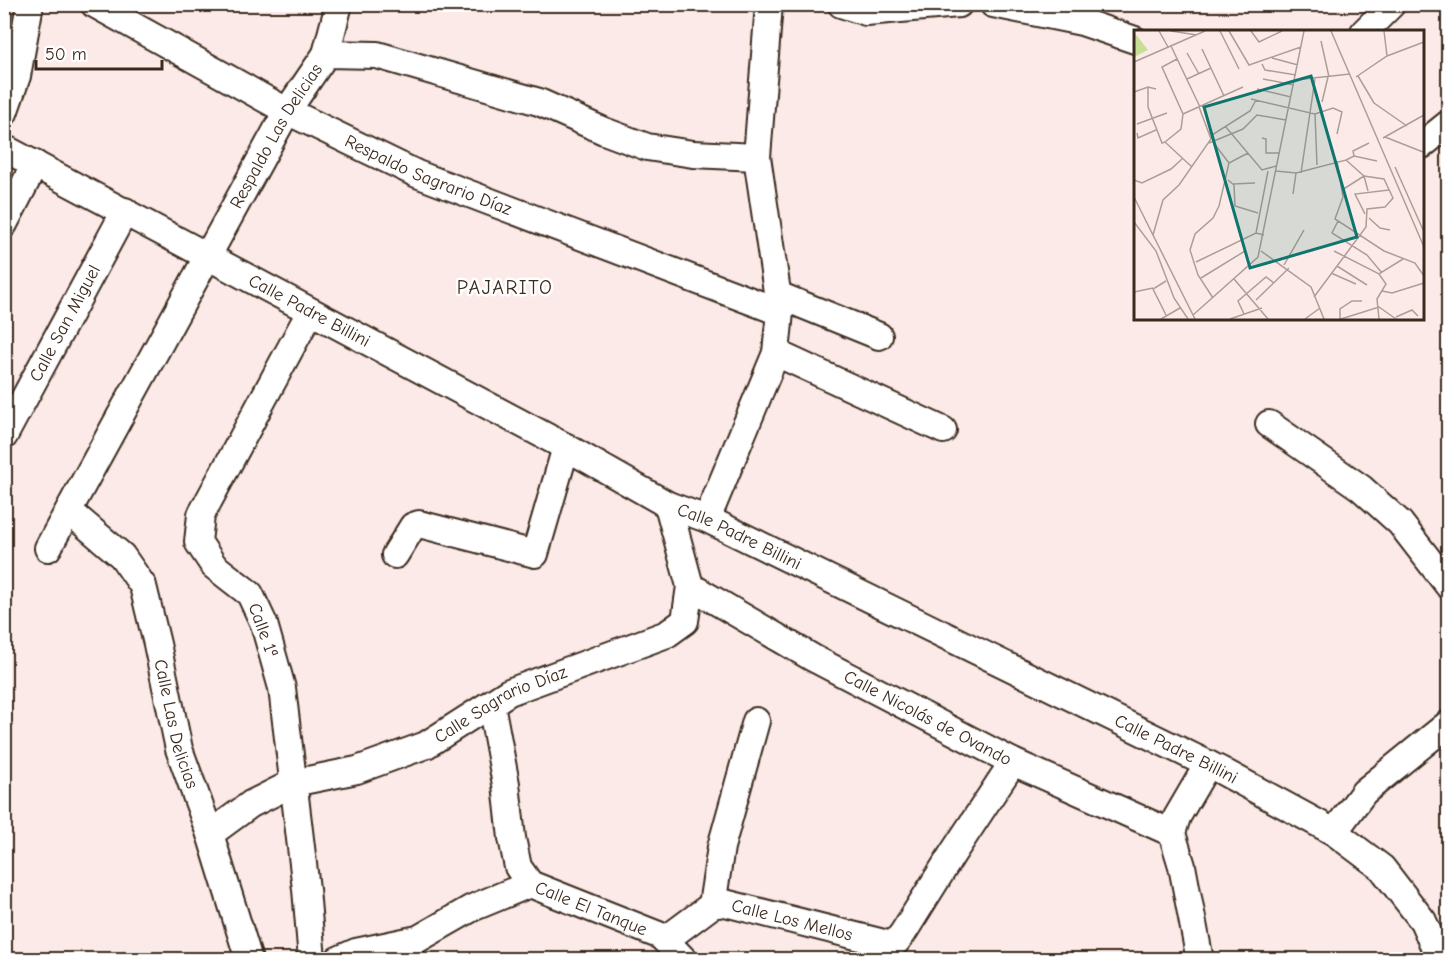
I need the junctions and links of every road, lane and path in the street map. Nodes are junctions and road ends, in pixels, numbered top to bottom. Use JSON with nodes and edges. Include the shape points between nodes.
{"nodes":[{"id":1,"x":30,"y":4,"type":"edge"},
{"id":2,"x":94,"y":4,"type":"edge"},
{"id":3,"x":339,"y":4,"type":"edge"},
{"id":4,"x":769,"y":4,"type":"edge"},
{"id":5,"x":841,"y":4,"type":"edge"},
{"id":6,"x":993,"y":4,"type":"edge"},
{"id":7,"x":1392,"y":4,"type":"edge"},
{"id":8,"x":945,"y":5,"type":"edge"},
{"id":9,"x":1025,"y":8,"type":"edge"},
{"id":10,"x":1082,"y":13,"type":"edge"},
{"id":11,"x":1366,"y":30,"type":"edge"},
{"id":12,"x":1134,"y":39,"type":"edge"},
{"id":13,"x":326,"y":54,"type":"junction"},
{"id":14,"x":287,"y":111,"type":"junction"},
{"id":15,"x":4,"y":113,"type":"edge"},
{"id":16,"x":1449,"y":124,"type":"edge"},
{"id":17,"x":1423,"y":144,"type":"edge"},
{"id":18,"x":4,"y":148,"type":"edge"},
{"id":19,"x":757,"y":157,"type":"junction"},
{"id":20,"x":35,"y":164,"type":"junction"},
{"id":21,"x":125,"y":211,"type":"junction"},
{"id":22,"x":4,"y":224,"type":"edge"},
{"id":23,"x":208,"y":256,"type":"junction"},
{"id":24,"x":779,"y":304,"type":"junction"},
{"id":25,"x":310,"y":312,"type":"junction"},
{"id":26,"x":879,"y":336,"type":"dead end"},
{"id":27,"x":776,"y":353,"type":"junction"},
{"id":28,"x":1269,"y":424,"type":"dead end"},
{"id":29,"x":943,"y":430,"type":"dead end"},
{"id":30,"x":4,"y":436,"type":"edge"},
{"id":31,"x":566,"y":447,"type":"junction"},
{"id":32,"x":668,"y":505,"type":"junction"},
{"id":33,"x":69,"y":511,"type":"junction"},
{"id":34,"x":707,"y":519,"type":"junction"},
{"id":35,"x":48,"y":548,"type":"dead end"},
{"id":36,"x":395,"y":555,"type":"dead end"},
{"id":37,"x":1449,"y":585,"type":"edge"},
{"id":38,"x":690,"y":586,"type":"junction"},
{"id":39,"x":491,"y":704,"type":"junction"},
{"id":40,"x":756,"y":721,"type":"dead end"},
{"id":41,"x":1449,"y":724,"type":"edge"},
{"id":42,"x":1013,"y":762,"type":"junction"},
{"id":43,"x":1208,"y":764,"type":"junction"},
{"id":44,"x":293,"y":783,"type":"junction"},
{"id":45,"x":1334,"y":832,"type":"junction"},
{"id":46,"x":1172,"y":833,"type":"junction"},
{"id":47,"x":210,"y":834,"type":"junction"},
{"id":48,"x":530,"y":884,"type":"junction"},
{"id":49,"x":712,"y":905,"type":"junction"},
{"id":50,"x":665,"y":940,"type":"junction"},
{"id":51,"x":249,"y":960,"type":"edge"},
{"id":52,"x":312,"y":960,"type":"edge"},
{"id":53,"x":338,"y":960,"type":"edge"},
{"id":54,"x":684,"y":960,"type":"edge"},
{"id":55,"x":1200,"y":960,"type":"edge"},
{"id":56,"x":1440,"y":960,"type":"edge"}],
"edges":[{"from":1,"to":15,"type":"street","via":[[17,76]]},
{"from":2,"to":14,"type":"street","name":"Respaldo Sagrario Díaz"},
{"from":3,"to":13,"type":"street"},
{"from":4,"to":19,"type":"street"},
{"from":5,"to":8,"type":"street","via":[[866,12]]},
{"from":6,"to":9,"type":"street"},
{"from":7,"to":11,"type":"street"},
{"from":9,"to":10,"type":"street"},
{"from":10,"to":12,"type":"street"},
{"from":13,"to":14,"type":"street","name":"Respaldo Las Delicias"},
{"from":13,"to":19,"type":"street","name":"Respaldo Las Delicias","via":[[377,55],[539,102],[646,147]]},
{"from":14,"to":23,"type":"street","name":"Respaldo Las Delicias"},
{"from":14,"to":24,"type":"street","name":"Respaldo Sagrario Díaz","via":[[417,174]]},
{"from":16,"to":17,"type":"street"},
{"from":18,"to":20,"type":"street","name":"Calle Padre Billini"},
{"from":19,"to":24,"type":"street"},
{"from":20,"to":21,"type":"street","name":"Calle Padre Billini"},
{"from":20,"to":22,"type":"street"},
{"from":21,"to":23,"type":"street","name":"Calle Padre Billini"},
{"from":21,"to":30,"type":"street","name":"Calle San Miguel"},
{"from":23,"to":25,"type":"street","name":"Calle Padre Billini"},
{"from":23,"to":33,"type":"street","name":"Respaldo Las Delicias"},
{"from":24,"to":26,"type":"street","name":"Respaldo Sagrario Díaz"},
{"from":24,"to":27,"type":"street"},
{"from":25,"to":31,"type":"street","name":"Calle Padre Billini"},
{"from":25,"to":44,"type":"street","name":"Calle 1ª","via":[[201,515],[198,542],[214,566],[250,594],[264,624],[282,688]]},
{"from":27,"to":29,"type":"street"},
{"from":27,"to":34,"type":"street"},
{"from":28,"to":37,"type":"street","via":[[1361,488],[1400,523]]},
{"from":31,"to":32,"type":"street","name":"Calle Padre Billini"},
{"from":31,"to":36,"type":"street","via":[[536,554],[419,524],[413,526]]},
{"from":32,"to":34,"type":"street","name":"Calle Padre Billini"},
{"from":32,"to":38,"type":"street","name":"Calle Sagrario Díaz"},
{"from":33,"to":35,"type":"street","name":"Respaldo Las Delicias"},
{"from":33,"to":47,"type":"street","name":"Calle Las Delicias","via":[[122,556],[143,586],[179,749]]},
{"from":34,"to":43,"type":"street","name":"Calle Padre Billini"},
{"from":38,"to":39,"type":"street","name":"Calle Sagrario Díaz","via":[[685,621],[667,634],[509,692]]},
{"from":38,"to":42,"type":"street","name":"Calle Nicolás de Ovando","via":[[813,658]]},
{"from":39,"to":44,"type":"street","name":"Calle Sagrario Díaz","via":[[426,745],[357,770]]},
{"from":39,"to":48,"type":"street","name":"Calle El Tanque","via":[[518,867]]},
{"from":40,"to":49,"type":"street","via":[[721,847]]},
{"from":41,"to":45,"type":"street","via":[[1364,792]]},
{"from":42,"to":46,"type":"street","name":"Calle Nicolás de Ovando"},
{"from":42,"to":49,"type":"street","name":"Calle Los Mellos","via":[[896,942],[888,944],[742,906]]},
{"from":43,"to":45,"type":"street","name":"Calle Padre Billini"},
{"from":43,"to":46,"type":"street"},
{"from":44,"to":47,"type":"street","name":"Calle Sagrario Díaz","via":[[250,804]]},
{"from":44,"to":52,"type":"street","name":"Calle 1ª"},
{"from":45,"to":56,"type":"street","name":"Calle Padre Billini","via":[[1382,868],[1423,921]]},
{"from":46,"to":55,"type":"street"},
{"from":47,"to":51,"type":"street","name":"Calle Las Delicias"},
{"from":48,"to":50,"type":"street","name":"Calle El Tanque"},
{"from":48,"to":53,"type":"street","via":[[472,908],[418,939],[356,952]]},
{"from":49,"to":50,"type":"street","name":"Calle Los Mellos"},
{"from":50,"to":54,"type":"street","name":"Calle El Tanque"}]}
